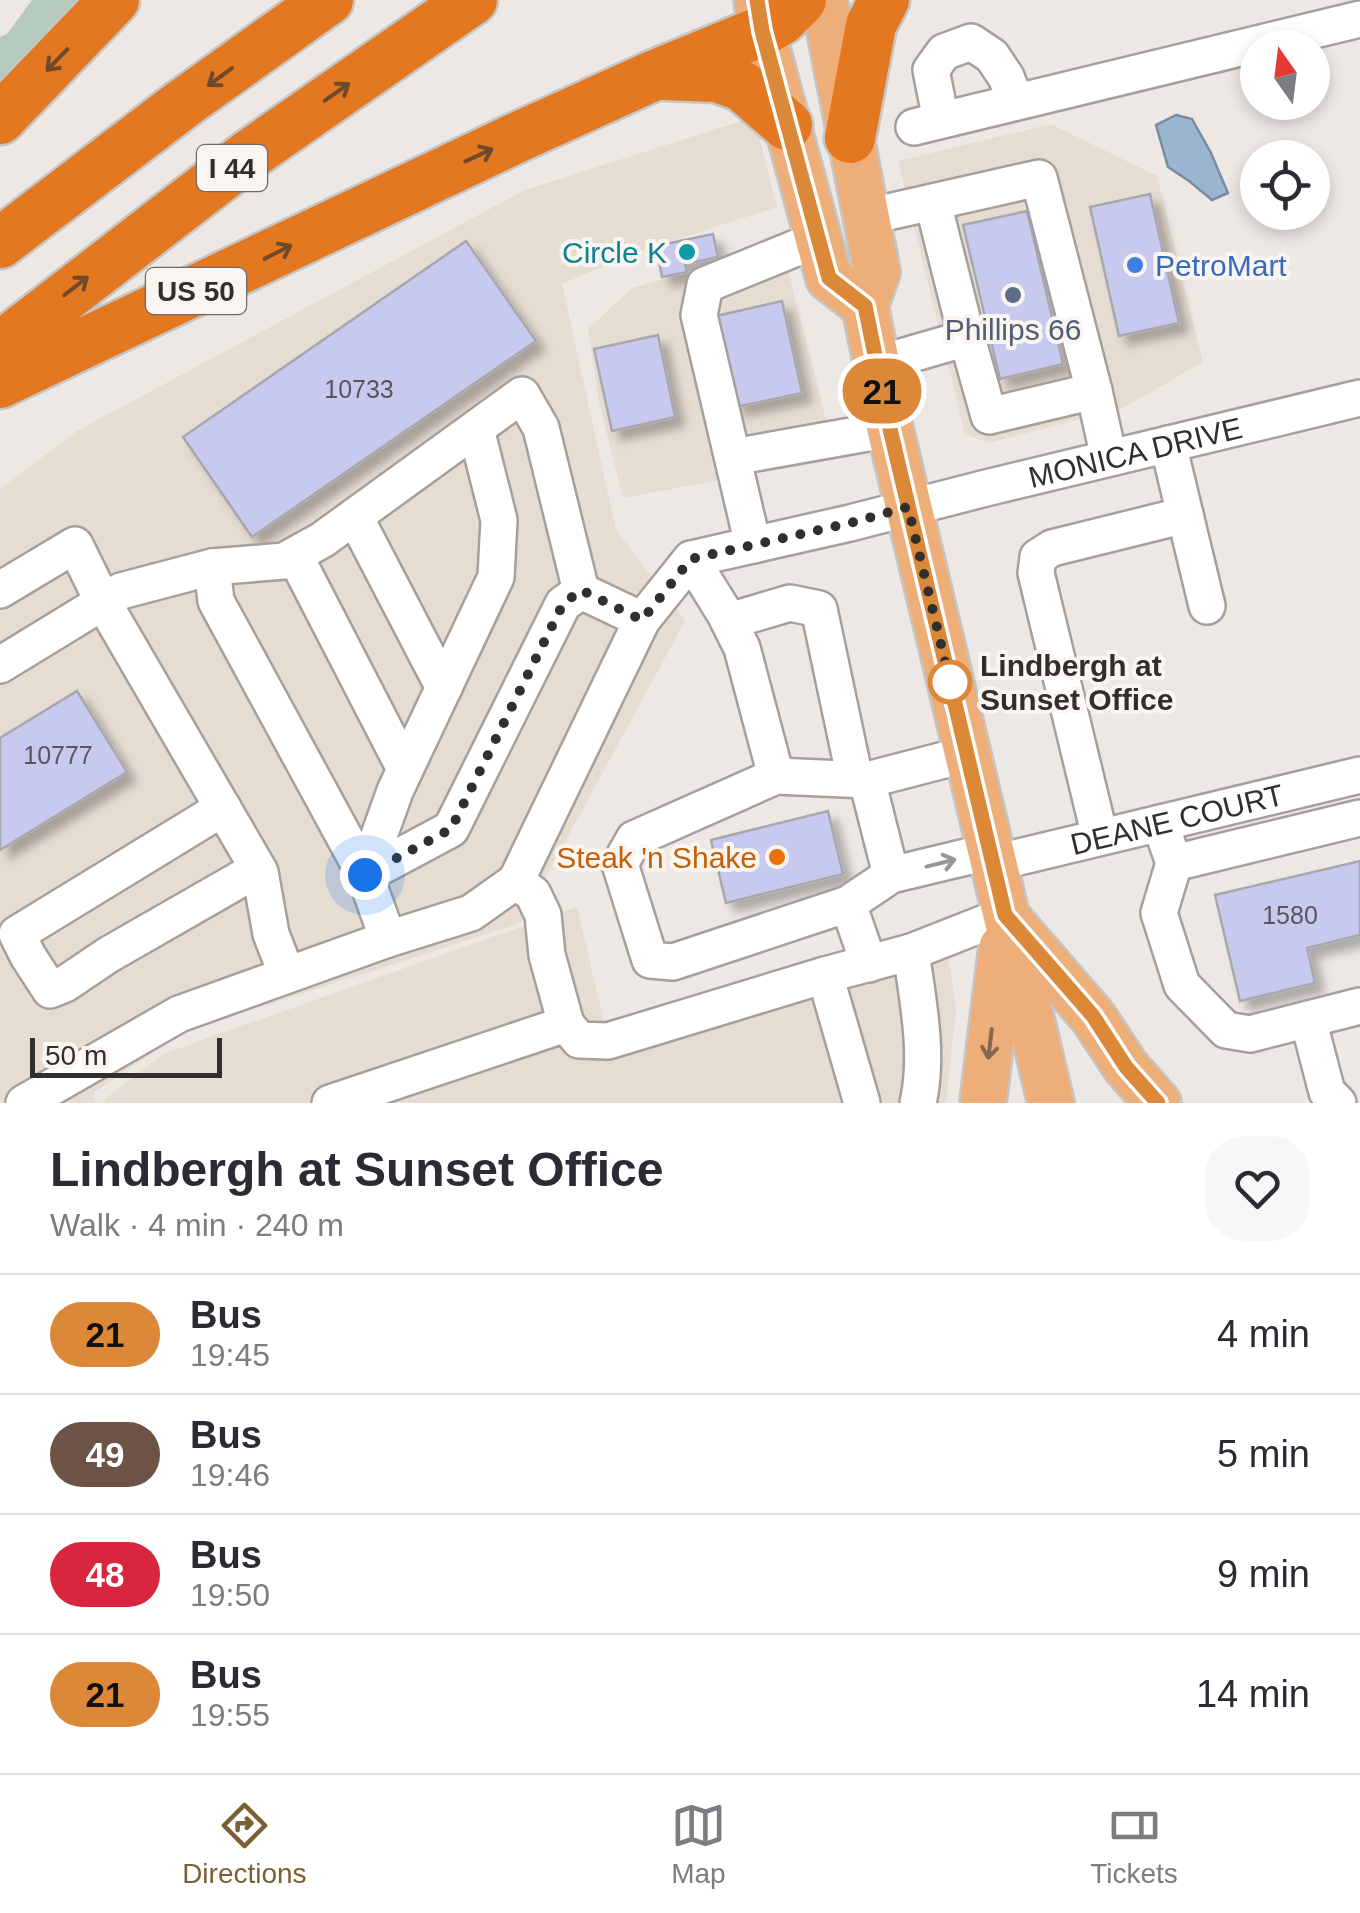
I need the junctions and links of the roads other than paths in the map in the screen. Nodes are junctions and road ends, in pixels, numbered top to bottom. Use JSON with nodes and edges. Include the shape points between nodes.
{"nodes":[{"id":1,"x":114,"y":0,"type":"edge"},
{"id":2,"x":328,"y":0,"type":"edge"},
{"id":3,"x":472,"y":0,"type":"edge"},
{"id":4,"x":801,"y":0,"type":"edge"},
{"id":5,"x":824,"y":0,"type":"edge"},
{"id":6,"x":884,"y":0,"type":"edge"},
{"id":7,"x":760,"y":15,"type":"edge"},
{"id":8,"x":1360,"y":19,"type":"edge"},
{"id":9,"x":655,"y":74,"type":"junction"},
{"id":10,"x":1016,"y":102,"type":"junction"},
{"id":11,"x":0,"y":119,"type":"edge"},
{"id":12,"x":787,"y":125,"type":"junction"},
{"id":13,"x":850,"y":138,"type":"junction"},
{"id":14,"x":932,"y":203,"type":"junction"},
{"id":15,"x":866,"y":217,"type":"junction"},
{"id":16,"x":818,"y":239,"type":"junction"},
{"id":17,"x":0,"y":243,"type":"edge"},
{"id":18,"x":865,"y":306,"type":"junction"},
{"id":19,"x":967,"y":338,"type":"junction"},
{"id":20,"x":0,"y":347,"type":"edge"},
{"id":21,"x":877,"y":364,"type":"junction"},
{"id":22,"x":0,"y":383,"type":"edge"},
{"id":23,"x":1094,"y":391,"type":"junction"},
{"id":24,"x":1360,"y":398,"type":"edge"},
{"id":25,"x":476,"y":429,"type":"junction"},
{"id":26,"x":890,"y":429,"type":"junction"},
{"id":27,"x":1168,"y":444,"type":"junction"},
{"id":28,"x":733,"y":457,"type":"junction"},
{"id":29,"x":1109,"y":458,"type":"junction"},
{"id":30,"x":908,"y":507,"type":"junction"},
{"id":31,"x":1185,"y":515,"type":"junction"},
{"id":32,"x":354,"y":516,"type":"junction"},
{"id":33,"x":753,"y":545,"type":"junction"},
{"id":34,"x":295,"y":556,"type":"junction"},
{"id":35,"x":691,"y":559,"type":"junction"},
{"id":36,"x":212,"y":566,"type":"junction"},
{"id":37,"x":0,"y":590,"type":"edge"},
{"id":38,"x":581,"y":590,"type":"junction"},
{"id":39,"x":104,"y":602,"type":"junction"},
{"id":40,"x":1207,"y":606,"type":"dead end"},
{"id":41,"x":642,"y":620,"type":"junction"},
{"id":42,"x":729,"y":621,"type":"junction"},
{"id":43,"x":0,"y":665,"type":"edge"},
{"id":44,"x":444,"y":688,"type":"junction"},
{"id":45,"x":968,"y":754,"type":"junction"},
{"id":46,"x":406,"y":769,"type":"junction"},
{"id":47,"x":1360,"y":774,"type":"edge"},
{"id":48,"x":776,"y":776,"type":"junction"},
{"id":49,"x":861,"y":779,"type":"junction"},
{"id":50,"x":223,"y":808,"type":"junction"},
{"id":51,"x":1360,"y":818,"type":"edge"},
{"id":52,"x":1160,"y":822,"type":"junction"},
{"id":53,"x":1100,"y":837,"type":"junction"},
{"id":54,"x":992,"y":857,"type":"junction"},
{"id":55,"x":1174,"y":863,"type":"junction"},
{"id":56,"x":258,"y":868,"type":"junction"},
{"id":57,"x":365,"y":875,"type":"junction"},
{"id":58,"x":891,"y":875,"type":"junction"},
{"id":59,"x":516,"y":881,"type":"junction"},
{"id":60,"x":848,"y":904,"type":"junction"},
{"id":61,"x":1005,"y":915,"type":"junction"},
{"id":62,"x":388,"y":939,"type":"junction"},
{"id":63,"x":911,"y":952,"type":"junction"},
{"id":64,"x":869,"y":964,"type":"junction"},
{"id":65,"x":287,"y":975,"type":"junction"},
{"id":66,"x":826,"y":975,"type":"junction"},
{"id":67,"x":1360,"y":1006,"type":"edge"},
{"id":68,"x":1308,"y":1019,"type":"junction"},
{"id":69,"x":566,"y":1024,"type":"junction"},
{"id":70,"x":24,"y":1103,"type":"edge"},
{"id":71,"x":330,"y":1103,"type":"edge"},
{"id":72,"x":862,"y":1103,"type":"edge"},
{"id":73,"x":918,"y":1103,"type":"edge"},
{"id":74,"x":983,"y":1103,"type":"edge"},
{"id":75,"x":1051,"y":1103,"type":"edge"},
{"id":76,"x":1158,"y":1103,"type":"edge"},
{"id":77,"x":1338,"y":1103,"type":"edge"}],
"edges":[{"from":1,"to":11,"type":"highway","one_way":true},
{"from":2,"to":17,"type":"highway","number":"I 44","one_way":true},
{"from":20,"to":3,"type":"highway","number":"I 44","one_way":true,"via":[[249,155]]},
{"from":4,"to":7,"type":"highway","via":[[781,20]]},
{"from":5,"to":13,"type":"main road"},
{"from":6,"to":13,"type":"highway","via":[[872,26]]},
{"from":7,"to":9,"type":"highway"},
{"from":7,"to":12,"type":"main road"},
{"from":8,"to":10,"type":"street"},
{"from":9,"to":12,"type":"highway","number":"US 50","via":[[716,77],[742,86]]},
{"from":22,"to":9,"type":"highway","number":"US 50","one_way":true},
{"from":10,"to":10,"type":"street","via":[[927,123],[930,70],[944,52],[970,42],[992,56]]},
{"from":12,"to":16,"type":"main road"},
{"from":13,"to":15,"type":"main road"},
{"from":14,"to":15,"type":"street"},
{"from":14,"to":19,"type":"street"},
{"from":14,"to":23,"type":"street","via":[[1038,178]]},
{"from":15,"to":18,"type":"main road","via":[[878,272]]},
{"from":16,"to":18,"type":"main road","via":[[829,278]]},
{"from":16,"to":28,"type":"street","via":[[704,285],[700,314]]},
{"from":18,"to":21,"type":"main road"},
{"from":19,"to":21,"type":"street"},
{"from":19,"to":23,"type":"street","via":[[990,416]]},
{"from":21,"to":26,"type":"main road"},
{"from":23,"to":29,"type":"street"},
{"from":24,"to":27,"type":"street","name":"MONICA DRIVE"},
{"from":25,"to":32,"type":"street"},
{"from":25,"to":38,"type":"street","via":[[522,395],[541,428]]},
{"from":25,"to":44,"type":"street","via":[[499,520],[496,577]]},
{"from":26,"to":28,"type":"street"},
{"from":26,"to":30,"type":"main road"},
{"from":27,"to":29,"type":"street","name":"MONICA DRIVE"},
{"from":27,"to":31,"type":"street"},
{"from":28,"to":33,"type":"street"},
{"from":29,"to":30,"type":"street","name":"MONICA DRIVE"},
{"from":30,"to":33,"type":"street","name":"MONICA DRIVE"},
{"from":30,"to":45,"type":"main road"},
{"from":31,"to":40,"type":"street"},
{"from":31,"to":53,"type":"street","via":[[1038,557],[1036,572]]},
{"from":32,"to":34,"type":"street"},
{"from":32,"to":44,"type":"street"},
{"from":33,"to":35,"type":"street","name":"MONICA DRIVE"},
{"from":34,"to":36,"type":"street"},
{"from":34,"to":46,"type":"street"},
{"from":35,"to":41,"type":"street"},
{"from":35,"to":42,"type":"street"},
{"from":36,"to":39,"type":"street","via":[[120,591]]},
{"from":36,"to":57,"type":"street","via":[[216,601]]},
{"from":37,"to":39,"type":"street","via":[[75,544]]},
{"from":38,"to":41,"type":"street"},
{"from":38,"to":57,"type":"street","via":[[563,604],[451,829]]},
{"from":39,"to":43,"type":"street"},
{"from":39,"to":50,"type":"street"},
{"from":41,"to":59,"type":"street"},
{"from":42,"to":48,"type":"street"},
{"from":42,"to":49,"type":"street","via":[[790,603],[820,609]]},
{"from":44,"to":46,"type":"street"},
{"from":45,"to":49,"type":"street"},
{"from":45,"to":54,"type":"main road"},
{"from":46,"to":57,"type":"street"},
{"from":47,"to":52,"type":"street","name":"DEANE COURT"},
{"from":48,"to":49,"type":"street"},
{"from":48,"to":60,"type":"street","via":[[634,839],[620,864],[650,960],[673,962]]},
{"from":49,"to":58,"type":"street"},
{"from":50,"to":56,"type":"street"},
{"from":50,"to":56,"type":"street","via":[[17,934],[28,956],[50,990]]},
{"from":51,"to":55,"type":"street"},
{"from":52,"to":53,"type":"street","name":"DEANE COURT"},
{"from":52,"to":55,"type":"street"},
{"from":53,"to":54,"type":"street","name":"DEANE COURT"},
{"from":58,"to":54,"type":"street","name":"DEANE COURT","one_way":true},
{"from":54,"to":61,"type":"main road"},
{"from":55,"to":68,"type":"street","via":[[1159,913],[1182,985],[1226,1030],[1250,1034]]},
{"from":56,"to":65,"type":"street"},
{"from":57,"to":62,"type":"street"},
{"from":58,"to":60,"type":"street"},
{"from":59,"to":62,"type":"street","via":[[471,914]]},
{"from":59,"to":69,"type":"street","via":[[534,894],[543,915]]},
{"from":60,"to":64,"type":"street"},
{"from":61,"to":63,"type":"street"},
{"from":61,"to":74,"type":"main road","one_way":true},
{"from":61,"to":75,"type":"main road"},
{"from":61,"to":76,"type":"main road"},
{"from":62,"to":65,"type":"street"},
{"from":63,"to":64,"type":"street"},
{"from":63,"to":73,"type":"street","via":[[924,1078]]},
{"from":64,"to":66,"type":"street"},
{"from":65,"to":70,"type":"street","via":[[179,1014]]},
{"from":66,"to":69,"type":"street","via":[[608,1041],[579,1040]]},
{"from":66,"to":72,"type":"street"},
{"from":67,"to":68,"type":"street"},
{"from":68,"to":77,"type":"street","via":[[1327,1092]]},
{"from":69,"to":71,"type":"street"}]}
